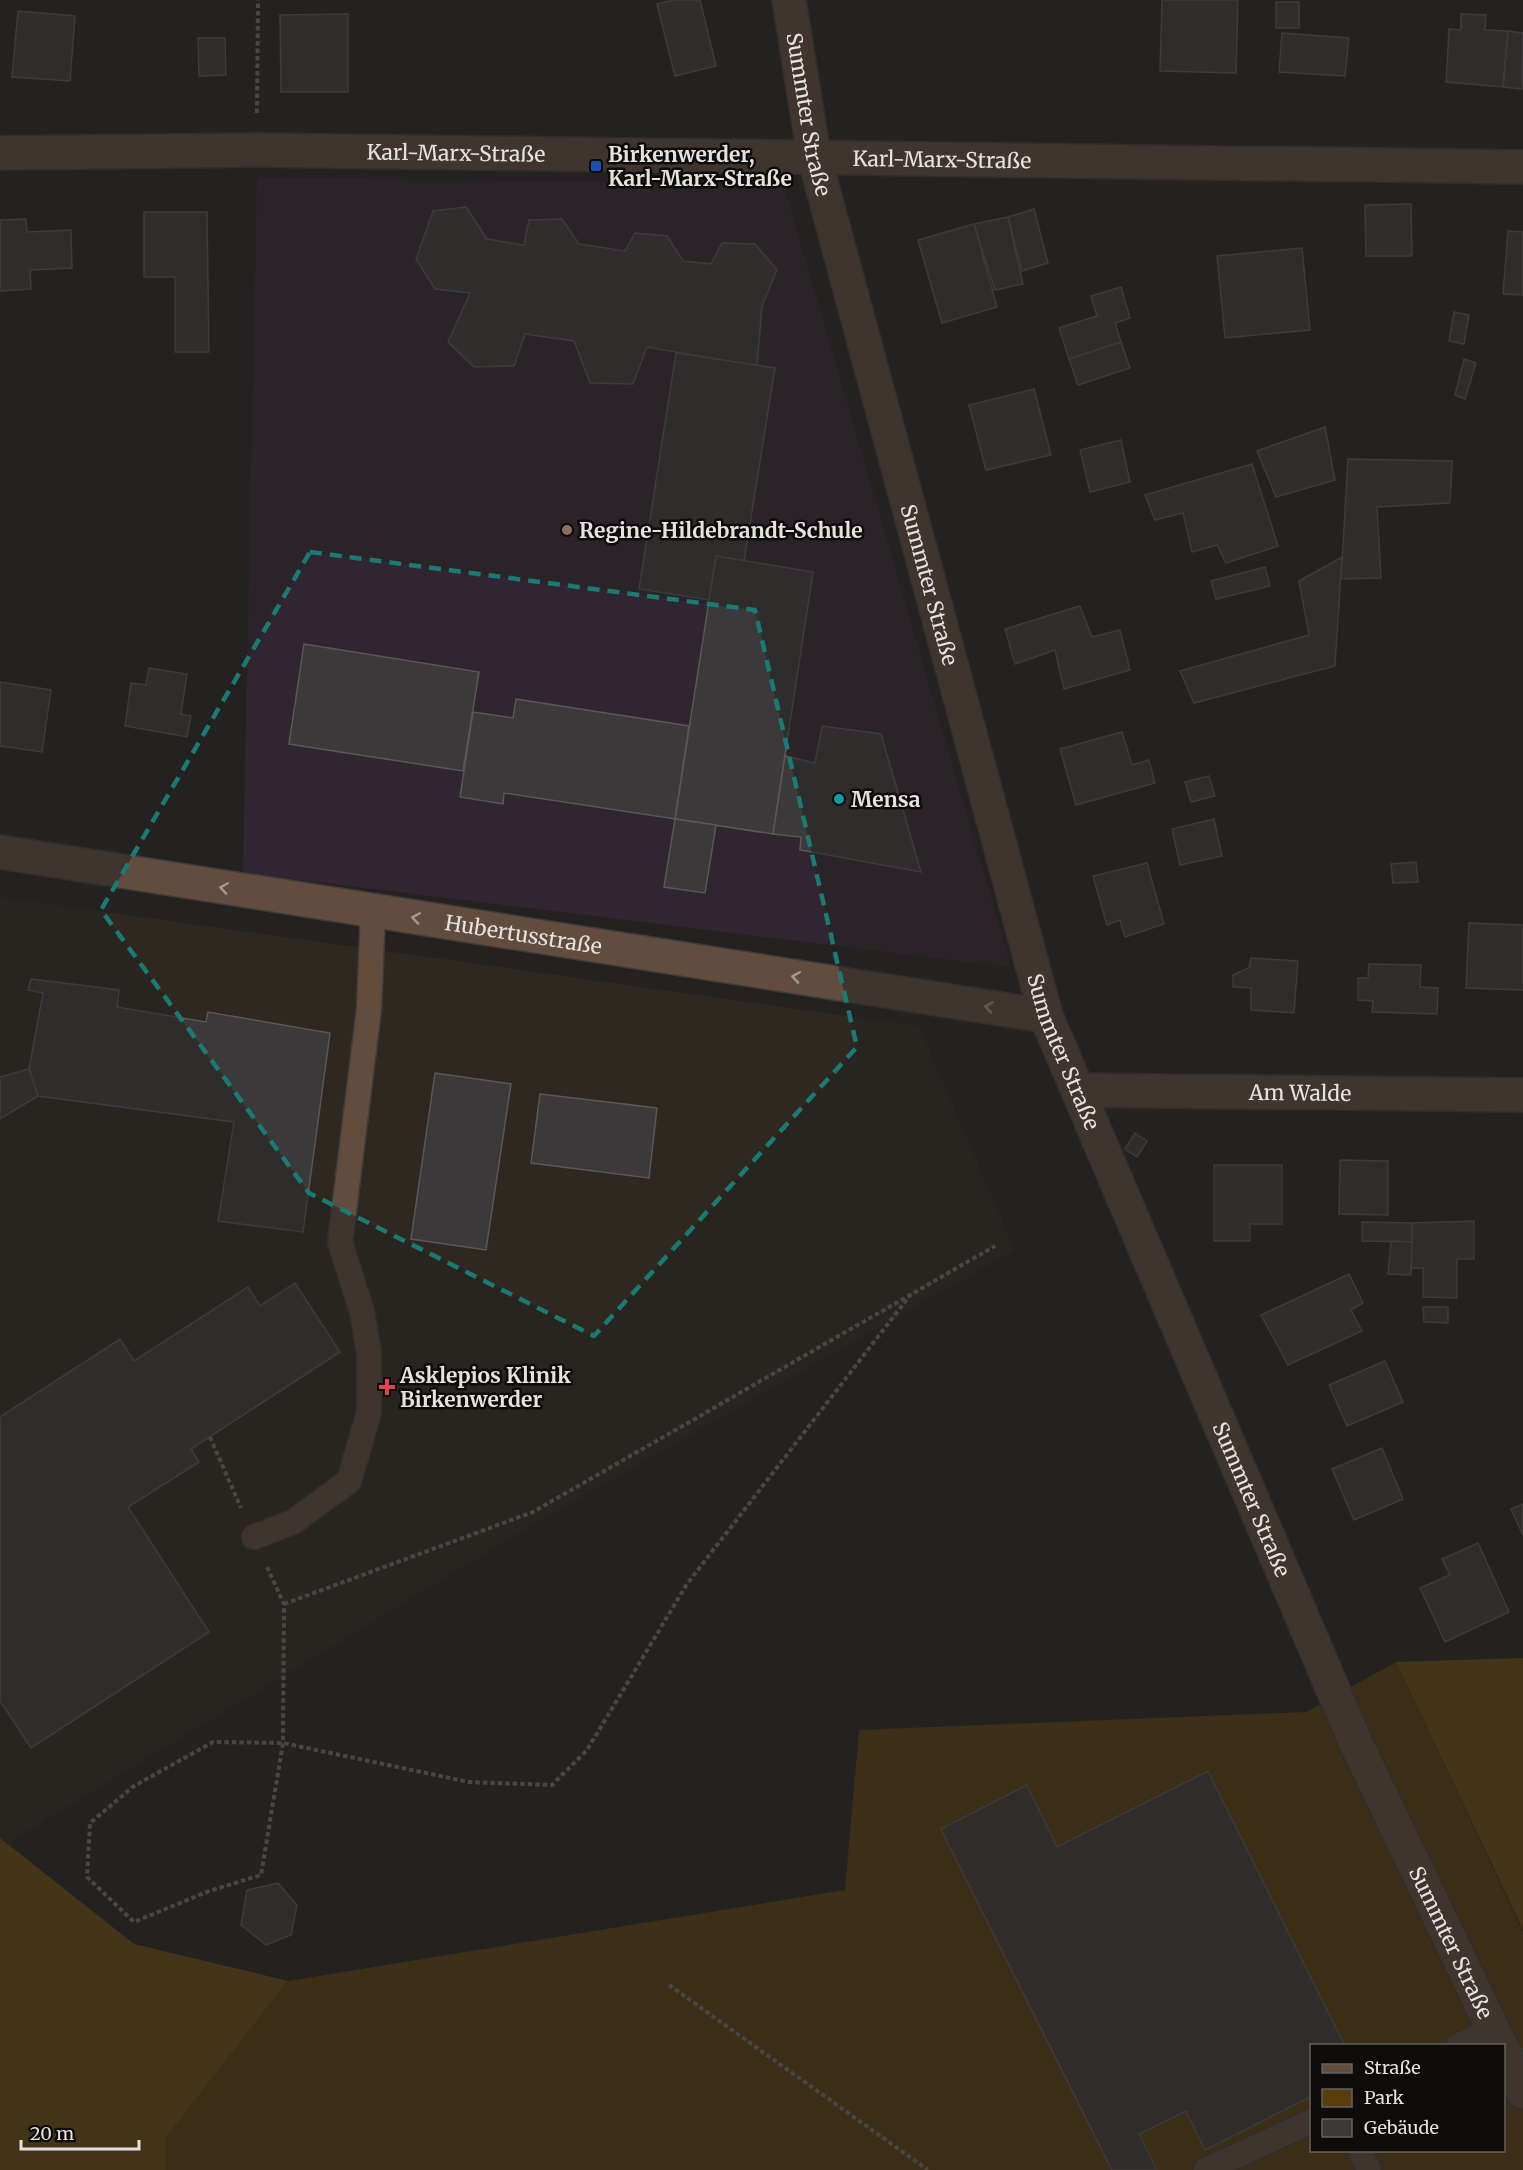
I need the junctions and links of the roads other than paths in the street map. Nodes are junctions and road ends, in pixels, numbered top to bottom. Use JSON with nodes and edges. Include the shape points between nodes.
{"nodes":[{"id":1,"x":789,"y":0,"type":"edge"},
{"id":2,"x":0,"y":153,"type":"edge"},
{"id":3,"x":814,"y":156,"type":"junction"},
{"id":4,"x":1523,"y":167,"type":"edge"},
{"id":5,"x":0,"y":852,"type":"edge"},
{"id":6,"x":373,"y":912,"type":"junction"},
{"id":7,"x":1046,"y":1016,"type":"junction"},
{"id":8,"x":1078,"y":1090,"type":"junction"},
{"id":9,"x":1523,"y":1095,"type":"edge"},
{"id":10,"x":254,"y":1537,"type":"road end"},
{"id":11,"x":1499,"y":2042,"type":"edge"},
{"id":12,"x":1478,"y":2044,"type":"edge"},
{"id":13,"x":1505,"y":2054,"type":"edge"},
{"id":14,"x":1523,"y":2091,"type":"edge"},
{"id":15,"x":1310,"y":2121,"type":"edge"},
{"id":16,"x":1360,"y":2152,"type":"edge"},
{"id":17,"x":1206,"y":2170,"type":"edge"},
{"id":18,"x":1369,"y":2170,"type":"edge"}],
"edges":[{"from":1,"to":3,"type":"street","name":"Summter Straße"},
{"from":2,"to":3,"type":"street","name":"Karl-Marx-Straße","via":[[257,150]]},
{"from":3,"to":4,"type":"street","name":"Karl-Marx-Straße"},
{"from":3,"to":7,"type":"street","name":"Summter Straße"},
{"from":6,"to":5,"type":"street","name":"Hubertusstraße","one_way":true},
{"from":7,"to":6,"type":"street","name":"Hubertusstraße","one_way":true},
{"from":6,"to":10,"type":"lane","via":[[369,1010],[340,1242],[362,1312],[369,1353],[369,1412],[350,1481],[293,1522]]},
{"from":7,"to":8,"type":"street","name":"Summter Straße"},
{"from":8,"to":9,"type":"street","name":"Am Walde"},
{"from":8,"to":11,"type":"street","name":"Summter Straße","via":[[1355,1742]]},
{"from":11,"to":12,"type":"lane"},
{"from":13,"to":14,"type":"street","name":"Summter Straße"},
{"from":15,"to":17,"type":"lane"},
{"from":16,"to":18,"type":"lane"}]}
